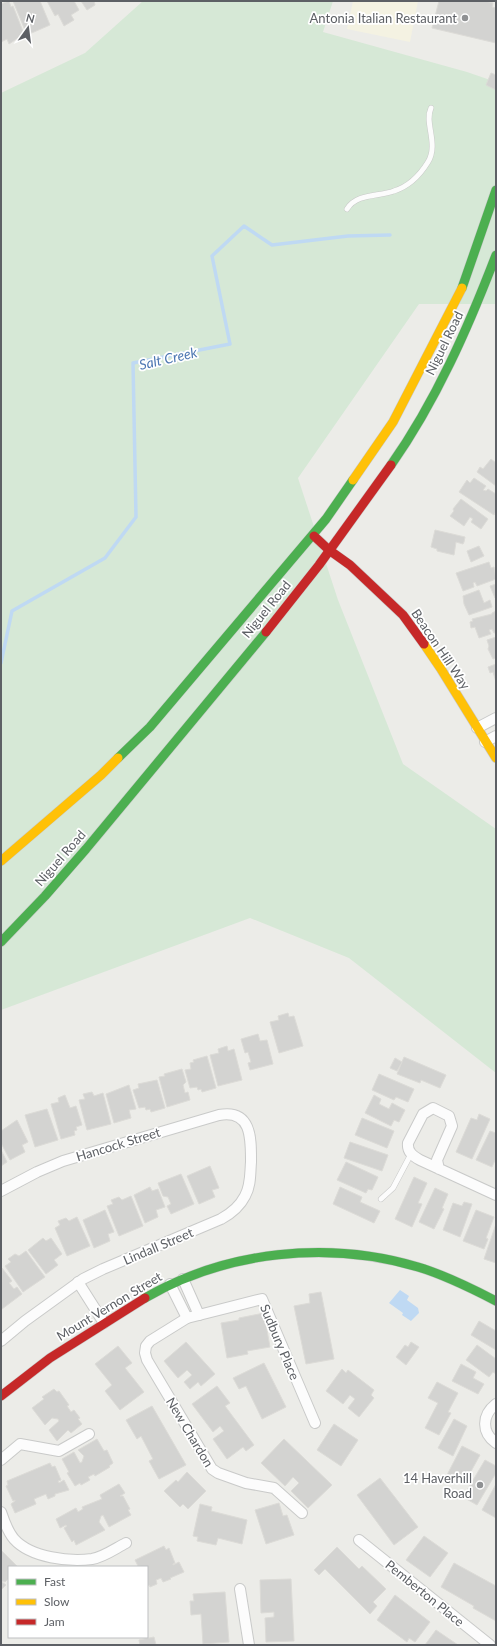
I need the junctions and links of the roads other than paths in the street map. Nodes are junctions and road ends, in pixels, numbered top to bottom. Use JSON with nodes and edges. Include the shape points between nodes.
{"nodes":[{"id":1,"x":431,"y":108,"type":"dead end"},
{"id":2,"x":496,"y":190,"type":"edge"},
{"id":3,"x":347,"y":209,"type":"dead end"},
{"id":4,"x":496,"y":255,"type":"edge"},
{"id":5,"x":314,"y":536,"type":"junction"},
{"id":6,"x":329,"y":550,"type":"junction"},
{"id":7,"x":496,"y":718,"type":"edge"},
{"id":8,"x":477,"y":728,"type":"junction"},
{"id":9,"x":496,"y":736,"type":"edge"},
{"id":10,"x":486,"y":742,"type":"junction"},
{"id":11,"x":496,"y":758,"type":"edge"},
{"id":12,"x":1,"y":861,"type":"edge"},
{"id":13,"x":1,"y":942,"type":"edge"},
{"id":14,"x":239,"y":1119,"type":"joint"},
{"id":15,"x":411,"y":1154,"type":"junction"},
{"id":16,"x":439,"y":1169,"type":"junction"},
{"id":17,"x":1,"y":1191,"type":"edge"},
{"id":18,"x":496,"y":1195,"type":"edge"},
{"id":19,"x":381,"y":1199,"type":"dead end"},
{"id":20,"x":183,"y":1278,"type":"junction"},
{"id":21,"x":78,"y":1282,"type":"junction"},
{"id":22,"x":170,"y":1284,"type":"junction"},
{"id":23,"x":496,"y":1301,"type":"edge"},
{"id":24,"x":199,"y":1315,"type":"junction"},
{"id":25,"x":187,"y":1318,"type":"junction"},
{"id":26,"x":104,"y":1323,"type":"junction"},
{"id":27,"x":1,"y":1341,"type":"edge"},
{"id":28,"x":1,"y":1396,"type":"edge"},
{"id":29,"x":496,"y":1404,"type":"edge"},
{"id":30,"x":315,"y":1423,"type":"dead end"},
{"id":31,"x":89,"y":1434,"type":"dead end"},
{"id":32,"x":496,"y":1443,"type":"edge"},
{"id":33,"x":1,"y":1460,"type":"edge"},
{"id":34,"x":1,"y":1512,"type":"edge"},
{"id":35,"x":302,"y":1513,"type":"dead end"},
{"id":36,"x":359,"y":1540,"type":"dead end"},
{"id":37,"x":126,"y":1543,"type":"dead end"},
{"id":38,"x":240,"y":1589,"type":"dead end"},
{"id":39,"x":249,"y":1645,"type":"edge"},
{"id":40,"x":490,"y":1645,"type":"edge"}],
"edges":[{"from":1,"to":3,"type":"lane","via":[[428,115],[433,137],[430,160],[416,179],[395,191],[364,197],[351,203]]},
{"from":2,"to":5,"type":"main road","name":"Niguel Road","via":[[463,286],[393,422]]},
{"from":4,"to":6,"type":"main road","name":"Niguel Road","via":[[444,374],[409,438]]},
{"from":5,"to":6,"type":"main road","name":"Beacon Hill Way"},
{"from":5,"to":12,"type":"main road","name":"Niguel Road","via":[[150,727],[101,775]]},
{"from":6,"to":8,"type":"main road","name":"Beacon Hill Way","via":[[403,615],[441,669]]},
{"from":6,"to":13,"type":"main road","name":"Niguel Road","via":[[131,797]]},
{"from":7,"to":8,"type":"street"},
{"from":8,"to":10,"type":"main road","name":"Beacon Hill Way"},
{"from":9,"to":10,"type":"street"},
{"from":10,"to":11,"type":"main road","name":"Beacon Hill Way"},
{"from":14,"to":17,"type":"street","name":"Hancock Street","via":[[230,1114],[219,1115],[81,1155],[37,1172]]},
{"from":14,"to":21,"type":"street","name":"Lindall Street","via":[[247,1126],[251,1136],[250,1177],[246,1194],[236,1209],[221,1219]]},
{"from":15,"to":16,"type":"street"},
{"from":15,"to":16,"type":"street","via":[[407,1148],[408,1143],[423,1114],[433,1108],[449,1116],[452,1126],[438,1160]]},
{"from":15,"to":19,"type":"lane","via":[[393,1188]]},
{"from":16,"to":18,"type":"street"},
{"from":20,"to":22,"type":"main road","name":"Mount Vernon Street"},
{"from":20,"to":23,"type":"main road","name":"Mount Vernon Street","via":[[241,1259],[301,1251],[336,1252],[375,1256],[431,1270],[466,1284]]},
{"from":20,"to":24,"type":"street"},
{"from":21,"to":26,"type":"street"},
{"from":21,"to":27,"type":"street","name":"Lindall Street"},
{"from":22,"to":25,"type":"street"},
{"from":22,"to":26,"type":"main road","name":"Mount Vernon Street"},
{"from":24,"to":25,"type":"street","name":"Sudbury Place"},
{"from":24,"to":30,"type":"street","name":"Sudbury Place","via":[[262,1299]]},
{"from":25,"to":35,"type":"street","name":"New Chardon","via":[[150,1341],[146,1346],[146,1360],[212,1469],[246,1483],[277,1489]]},
{"from":26,"to":28,"type":"main road","name":"Mount Vernon Street","via":[[50,1356]]},
{"from":29,"to":32,"type":"street","via":[[487,1413],[485,1423],[486,1432]]},
{"from":31,"to":33,"type":"street","via":[[59,1450],[20,1444]]},
{"from":34,"to":37,"type":"street","via":[[15,1540],[32,1551],[58,1559],[93,1558]]},
{"from":36,"to":40,"type":"street","name":"Pemberton Place"},
{"from":38,"to":39,"type":"street"}]}
